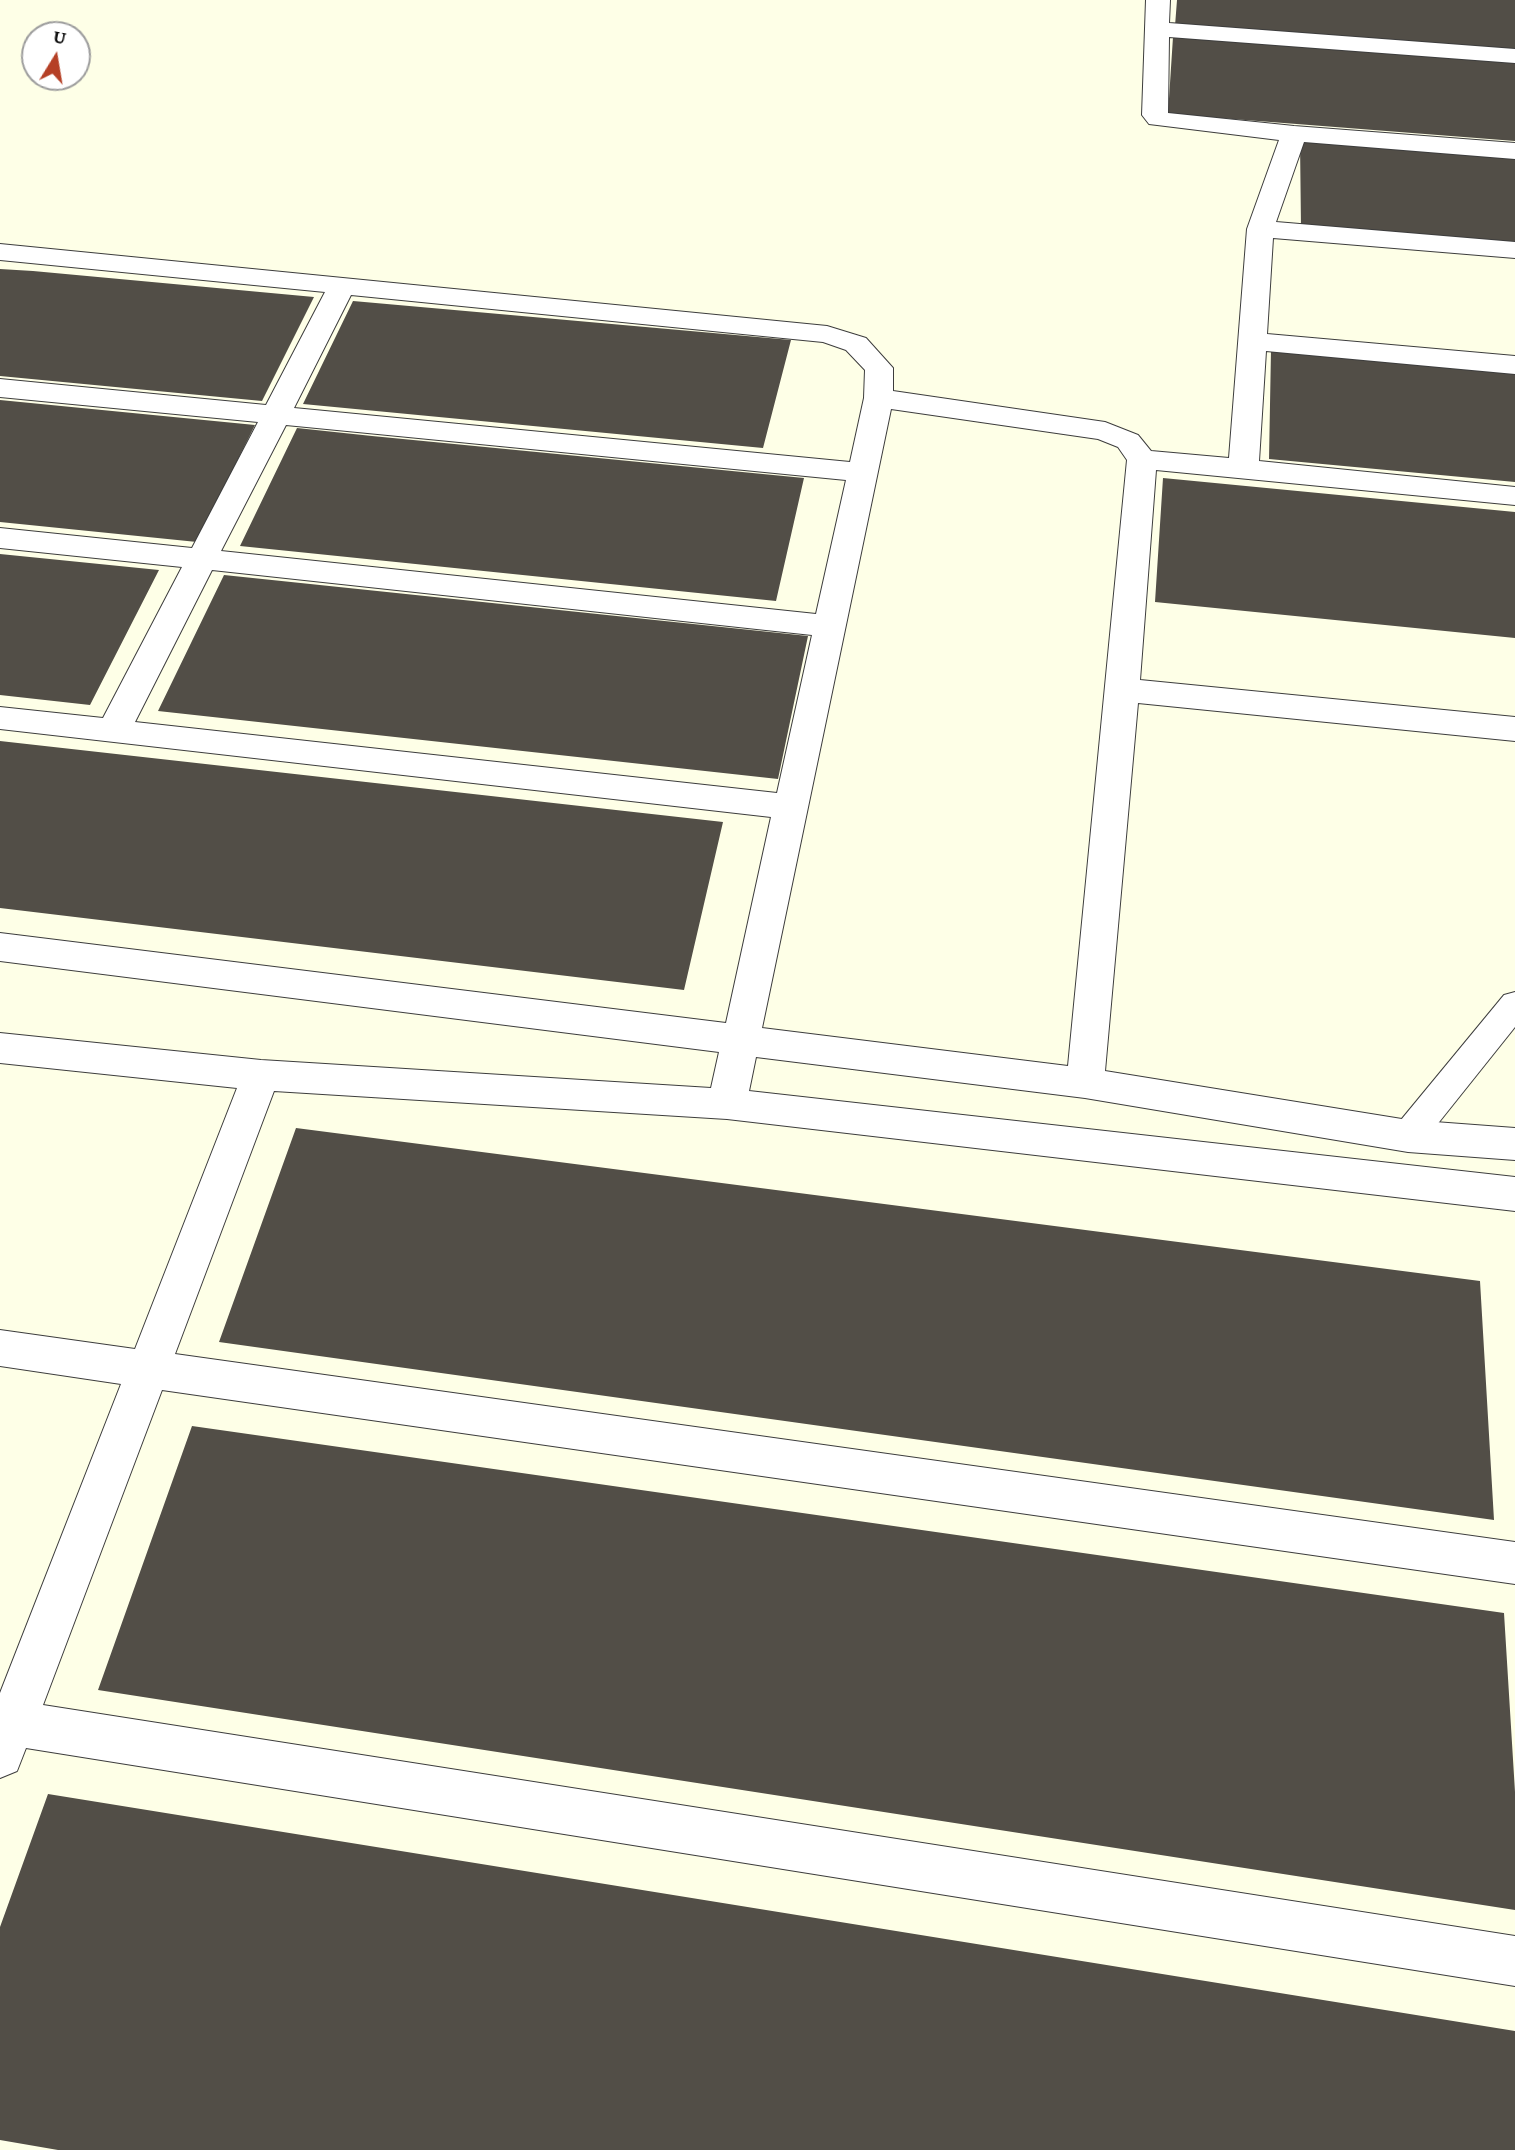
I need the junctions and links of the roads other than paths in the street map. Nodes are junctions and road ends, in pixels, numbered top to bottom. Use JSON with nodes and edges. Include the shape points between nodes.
{"nodes":[{"id":1,"x":1158,"y":0,"type":"edge"},
{"id":2,"x":1159,"y":29,"type":"junction"},
{"id":3,"x":1515,"y":56,"type":"edge"},
{"id":4,"x":1294,"y":134,"type":"junction"},
{"id":5,"x":1515,"y":151,"type":"edge"},
{"id":6,"x":1260,"y":229,"type":"junction"},
{"id":7,"x":1515,"y":250,"type":"edge"},
{"id":8,"x":0,"y":252,"type":"edge"},
{"id":9,"x":342,"y":286,"type":"junction"},
{"id":10,"x":1252,"y":341,"type":"junction"},
{"id":11,"x":1515,"y":365,"type":"edge"},
{"id":12,"x":0,"y":387,"type":"edge"},
{"id":13,"x":879,"y":398,"type":"junction"},
{"id":14,"x":274,"y":414,"type":"junction"},
{"id":15,"x":1142,"y":459,"type":"junction"},
{"id":16,"x":1243,"y":471,"type":"junction"},
{"id":17,"x":863,"y":472,"type":"junction"},
{"id":18,"x":1515,"y":496,"type":"edge"},
{"id":19,"x":0,"y":538,"type":"edge"},
{"id":20,"x":202,"y":557,"type":"junction"},
{"id":21,"x":830,"y":626,"type":"junction"},
{"id":22,"x":1123,"y":690,"type":"junction"},
{"id":23,"x":0,"y":718,"type":"edge"},
{"id":24,"x":1515,"y":729,"type":"edge"},
{"id":25,"x":114,"y":730,"type":"junction"},
{"id":26,"x":791,"y":807,"type":"junction"},
{"id":27,"x":0,"y":947,"type":"edge"},
{"id":28,"x":1515,"y":1004,"type":"edge"},
{"id":29,"x":740,"y":1041,"type":"junction"},
{"id":30,"x":0,"y":1048,"type":"edge"},
{"id":31,"x":261,"y":1075,"type":"junction"},
{"id":32,"x":1084,"y":1083,"type":"junction"},
{"id":33,"x":727,"y":1104,"type":"junction"},
{"id":34,"x":1408,"y":1136,"type":"junction"},
{"id":35,"x":1515,"y":1144,"type":"edge"},
{"id":36,"x":1515,"y":1194,"type":"edge"},
{"id":37,"x":0,"y":1348,"type":"edge"},
{"id":38,"x":148,"y":1370,"type":"junction"},
{"id":39,"x":1515,"y":1563,"type":"edge"},
{"id":40,"x":4,"y":1733,"type":"edge"},
{"id":41,"x":1515,"y":1961,"type":"edge"}],
"edges":[{"from":1,"to":2,"type":"street"},
{"from":2,"to":3,"type":"street"},
{"from":2,"to":4,"type":"street","via":[[1158,119]]},
{"from":4,"to":5,"type":"street"},
{"from":4,"to":6,"type":"street"},
{"from":6,"to":7,"type":"street"},
{"from":6,"to":10,"type":"street"},
{"from":8,"to":9,"type":"street"},
{"from":9,"to":13,"type":"street","via":[[827,334],[856,344],[879,368]]},
{"from":9,"to":14,"type":"street"},
{"from":10,"to":11,"type":"street"},
{"from":10,"to":16,"type":"street"},
{"from":12,"to":14,"type":"street"},
{"from":13,"to":15,"type":"street","via":[[1105,431],[1128,442]]},
{"from":13,"to":17,"type":"street"},
{"from":14,"to":17,"type":"street"},
{"from":14,"to":20,"type":"street"},
{"from":15,"to":16,"type":"street"},
{"from":15,"to":22,"type":"street"},
{"from":16,"to":18,"type":"street"},
{"from":17,"to":21,"type":"street"},
{"from":19,"to":20,"type":"street"},
{"from":20,"to":21,"type":"street"},
{"from":20,"to":25,"type":"street"},
{"from":21,"to":26,"type":"street"},
{"from":22,"to":24,"type":"street"},
{"from":22,"to":32,"type":"street"},
{"from":23,"to":25,"type":"street"},
{"from":25,"to":26,"type":"street"},
{"from":26,"to":29,"type":"street"},
{"from":27,"to":29,"type":"street"},
{"from":28,"to":34,"type":"lane"},
{"from":29,"to":32,"type":"street"},
{"from":29,"to":33,"type":"street"},
{"from":30,"to":31,"type":"street"},
{"from":31,"to":33,"type":"street"},
{"from":31,"to":38,"type":"street"},
{"from":32,"to":34,"type":"street"},
{"from":33,"to":36,"type":"street"},
{"from":34,"to":35,"type":"street"},
{"from":37,"to":38,"type":"street"},
{"from":38,"to":39,"type":"street"},
{"from":38,"to":40,"type":"street"},
{"from":40,"to":41,"type":"street"}]}
